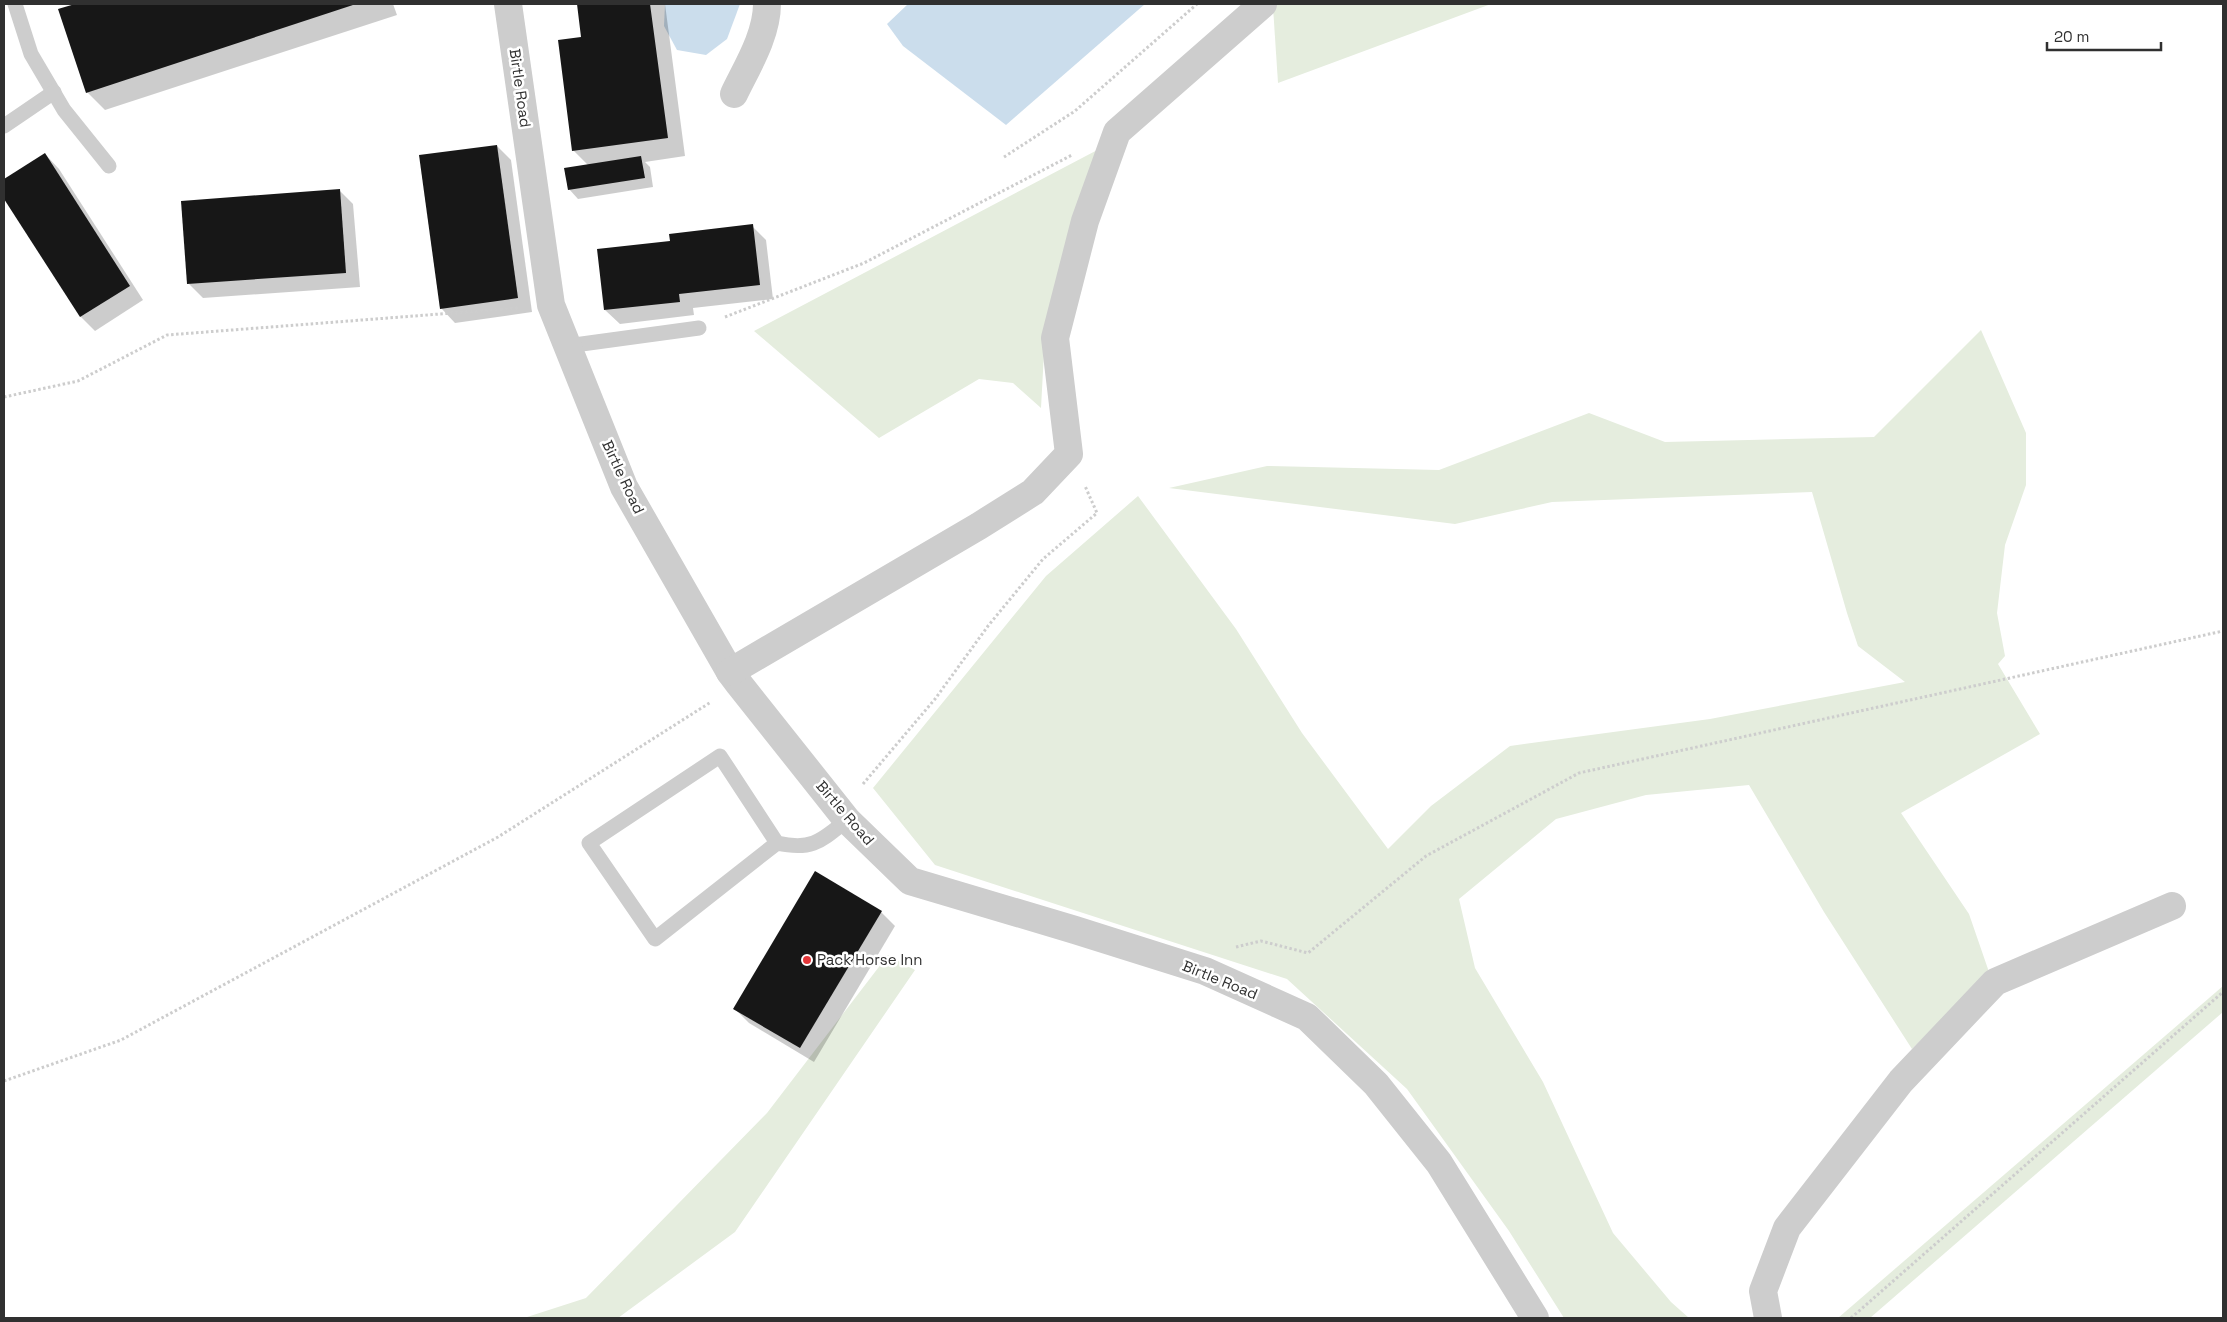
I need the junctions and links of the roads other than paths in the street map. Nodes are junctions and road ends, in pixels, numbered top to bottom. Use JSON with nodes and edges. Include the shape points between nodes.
{"nodes":[{"id":1,"x":15,"y":4,"type":"edge"},
{"id":2,"x":508,"y":4,"type":"edge"},
{"id":3,"x":767,"y":4,"type":"edge"},
{"id":4,"x":1263,"y":4,"type":"edge"},
{"id":5,"x":54,"y":92,"type":"junction"},
{"id":6,"x":734,"y":94,"type":"dead end"},
{"id":7,"x":4,"y":126,"type":"edge"},
{"id":8,"x":109,"y":166,"type":"dead end"},
{"id":9,"x":699,"y":328,"type":"road end"},
{"id":10,"x":568,"y":346,"type":"junction"},
{"id":11,"x":735,"y":678,"type":"junction"},
{"id":12,"x":844,"y":815,"type":"junction"},
{"id":13,"x":777,"y":843,"type":"junction"},
{"id":14,"x":2172,"y":906,"type":"dead end"},
{"id":15,"x":1762,"y":1290,"type":"junction"},
{"id":16,"x":1535,"y":1318,"type":"edge"},
{"id":17,"x":1751,"y":1318,"type":"edge"},
{"id":18,"x":1768,"y":1318,"type":"edge"}],
"edges":[{"from":1,"to":5,"type":"lane","via":[[31,54]]},
{"from":2,"to":10,"type":"street","name":"Birtle Road","via":[[552,305]]},
{"from":3,"to":6,"type":"street","via":[[755,51]]},
{"from":4,"to":11,"type":"street","via":[[1117,132],[1086,221],[1055,338],[1069,454],[1033,492]]},
{"from":5,"to":7,"type":"lane"},
{"from":5,"to":8,"type":"lane","via":[[64,110]]},
{"from":9,"to":10,"type":"lane"},
{"from":10,"to":11,"type":"street","name":"Birtle Road","via":[[624,486]]},
{"from":11,"to":12,"type":"street","name":"Birtle Road"},
{"from":12,"to":13,"type":"lane","via":[[823,840],[797,848]]},
{"from":12,"to":16,"type":"street","name":"Birtle Road","via":[[910,882],[1205,971],[1308,1016],[1376,1084],[1439,1163]]},
{"from":13,"to":13,"type":"lane","via":[[655,939],[589,843],[720,756]]},
{"from":14,"to":15,"type":"street","via":[[1995,982],[1901,1081],[1786,1228]]},
{"from":15,"to":17,"type":"street"},
{"from":15,"to":18,"type":"street"}]}
